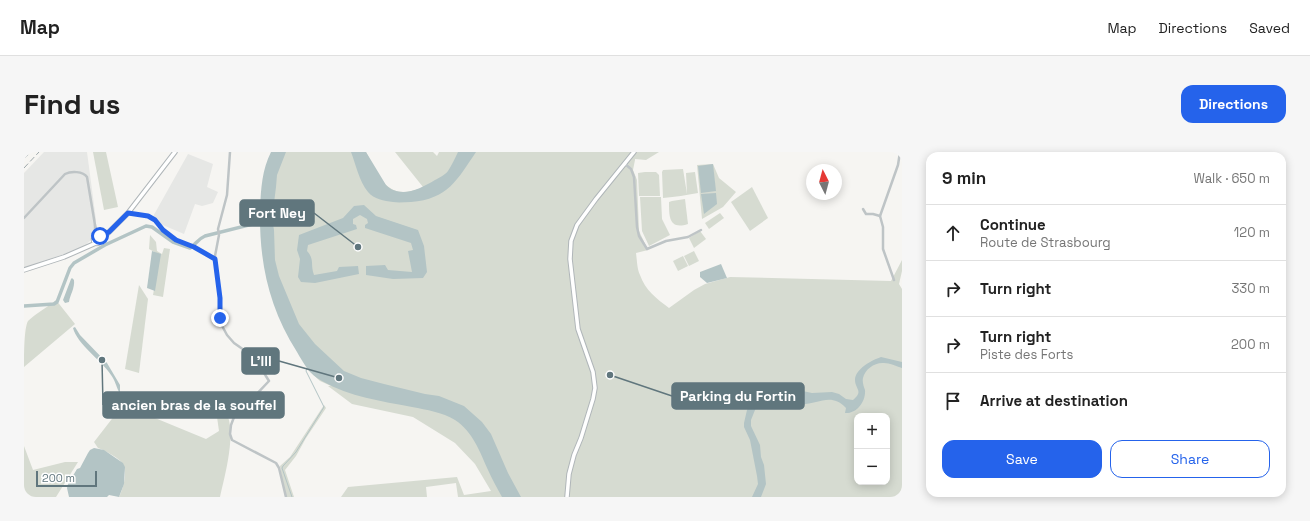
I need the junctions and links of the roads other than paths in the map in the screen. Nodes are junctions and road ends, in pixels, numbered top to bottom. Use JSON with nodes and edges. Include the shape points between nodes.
{"nodes":[{"id":1,"x":174,"y":152,"type":"edge"},
{"id":2,"x":230,"y":152,"type":"edge"},
{"id":3,"x":634,"y":152,"type":"edge"},
{"id":4,"x":900,"y":152,"type":"edge"},
{"id":5,"x":624,"y":164,"type":"junction"},
{"id":6,"x":863,"y":209,"type":"dead end"},
{"id":7,"x":128,"y":213,"type":"junction"},
{"id":8,"x":880,"y":216,"type":"junction"},
{"id":9,"x":24,"y":218,"type":"edge"},
{"id":10,"x":701,"y":230,"type":"dead end"},
{"id":11,"x":97,"y":239,"type":"junction"},
{"id":12,"x":215,"y":259,"type":"junction"},
{"id":13,"x":24,"y":272,"type":"edge"},
{"id":14,"x":894,"y":280,"type":"dead end"},
{"id":15,"x":286,"y":497,"type":"edge"},
{"id":16,"x":567,"y":497,"type":"edge"}],
"edges":[{"from":1,"to":7,"type":"main road"},
{"from":2,"to":12,"type":"street","via":[[227,195],[218,232]]},
{"from":3,"to":5,"type":"main road"},
{"from":4,"to":8,"type":"street"},
{"from":5,"to":10,"type":"street","via":[[631,169],[634,177],[636,227],[647,248],[688,237]]},
{"from":5,"to":16,"type":"main road","via":[[596,199],[571,240],[570,259],[578,329],[593,372],[595,388],[570,471]]},
{"from":6,"to":8,"type":"street","via":[[866,214]]},
{"from":7,"to":11,"type":"main road","via":[[109,232]]},
{"from":7,"to":12,"type":"street","via":[[148,216],[171,237]]},
{"from":8,"to":14,"type":"street","via":[[884,249]]},
{"from":9,"to":11,"type":"street","via":[[65,174],[83,174],[87,177]]},
{"from":11,"to":13,"type":"main road","via":[[83,249]]},
{"from":12,"to":15,"type":"street","via":[[222,326],[234,343],[254,358],[269,381],[236,412],[230,438],[276,463]]}]}
